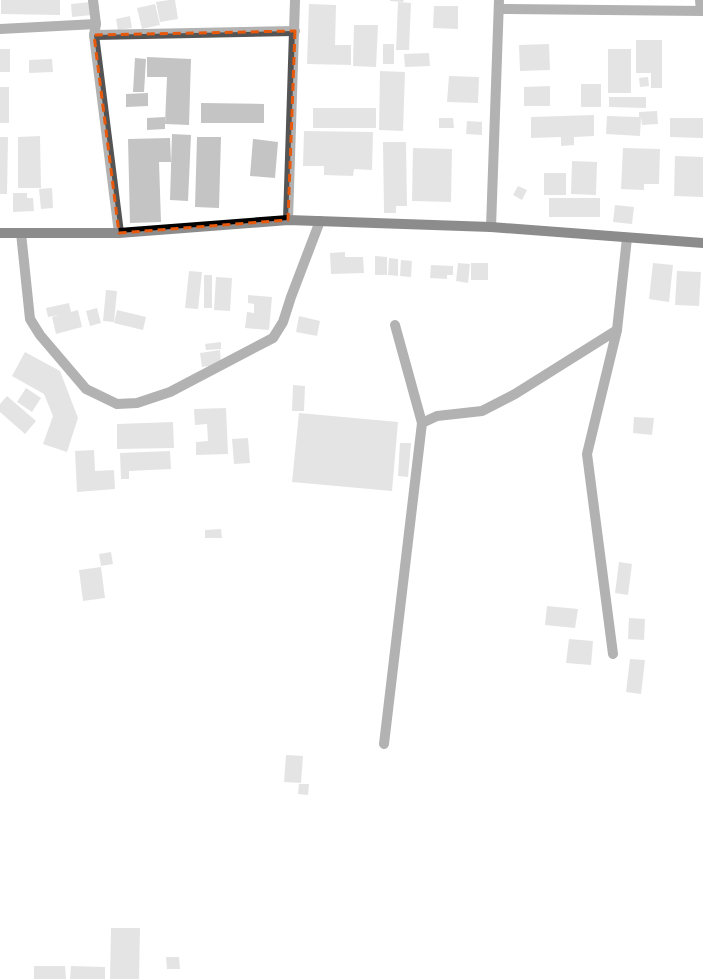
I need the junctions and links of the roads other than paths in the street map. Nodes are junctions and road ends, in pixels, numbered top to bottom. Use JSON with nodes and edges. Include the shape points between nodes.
{"nodes":[{"id":1,"x":93,"y":0,"type":"edge"},
{"id":2,"x":295,"y":0,"type":"edge"},
{"id":3,"x":700,"y":0,"type":"edge"},
{"id":4,"x":499,"y":5,"type":"edge"},
{"id":5,"x":702,"y":11,"type":"edge"},
{"id":6,"x":96,"y":24,"type":"junction"},
{"id":7,"x":0,"y":29,"type":"edge"},
{"id":8,"x":295,"y":32,"type":"junction"},
{"id":9,"x":94,"y":35,"type":"junction"},
{"id":10,"x":288,"y":220,"type":"junction"},
{"id":11,"x":320,"y":222,"type":"junction"},
{"id":12,"x":491,"y":227,"type":"junction"},
{"id":13,"x":21,"y":233,"type":"junction"},
{"id":14,"x":119,"y":233,"type":"junction"},
{"id":15,"x":0,"y":234,"type":"edge"},
{"id":16,"x":627,"y":238,"type":"junction"},
{"id":17,"x":703,"y":244,"type":"edge"},
{"id":18,"x":395,"y":325,"type":"dead end"},
{"id":19,"x":617,"y":330,"type":"junction"},
{"id":20,"x":422,"y":423,"type":"junction"},
{"id":21,"x":613,"y":654,"type":"dead end"},
{"id":22,"x":384,"y":744,"type":"dead end"}],
"edges":[{"from":1,"to":6,"type":"street"},
{"from":2,"to":8,"type":"street"},
{"from":3,"to":5,"type":"street"},
{"from":4,"to":5,"type":"street"},
{"from":4,"to":12,"type":"street"},
{"from":6,"to":7,"type":"street"},
{"from":6,"to":9,"type":"street"},
{"from":8,"to":9,"type":"street"},
{"from":8,"to":10,"type":"street"},
{"from":9,"to":14,"type":"street"},
{"from":10,"to":11,"type":"main road"},
{"from":10,"to":14,"type":"main road"},
{"from":11,"to":12,"type":"main road"},
{"from":11,"to":13,"type":"street","via":[[283,322],[273,338],[170,392],[137,403],[117,404],[86,389],[40,335],[30,319]]},
{"from":12,"to":16,"type":"main road"},
{"from":13,"to":14,"type":"main road"},
{"from":13,"to":15,"type":"main road"},
{"from":16,"to":17,"type":"main road"},
{"from":16,"to":19,"type":"street"},
{"from":18,"to":20,"type":"street"},
{"from":19,"to":20,"type":"street","via":[[515,394],[482,411],[436,416]]},
{"from":19,"to":21,"type":"street","via":[[587,454]]},
{"from":20,"to":22,"type":"street"}]}
